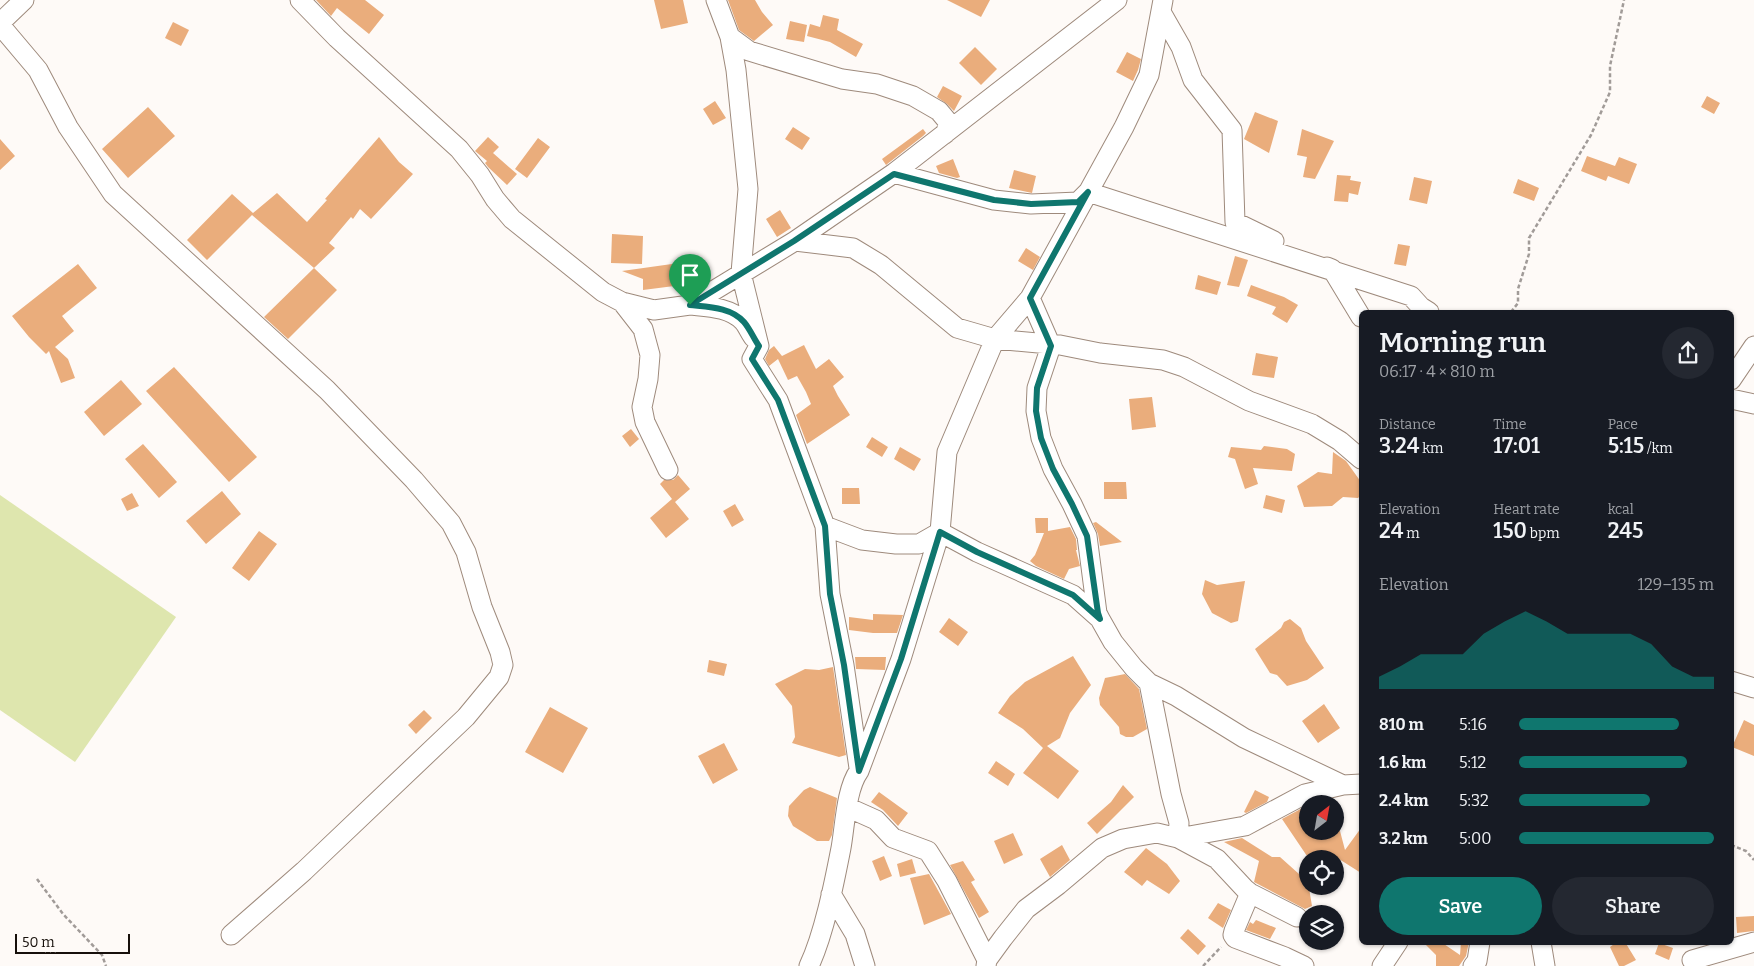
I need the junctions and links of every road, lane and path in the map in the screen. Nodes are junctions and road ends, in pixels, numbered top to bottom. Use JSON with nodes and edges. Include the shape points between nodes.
{"nodes":[{"id":1,"x":24,"y":0,"type":"edge"},
{"id":2,"x":300,"y":0,"type":"edge"},
{"id":3,"x":716,"y":0,"type":"edge"},
{"id":4,"x":1117,"y":0,"type":"edge"},
{"id":5,"x":1624,"y":0,"type":"edge"},
{"id":6,"x":1162,"y":6,"type":"edge"},
{"id":7,"x":0,"y":24,"type":"edge"},
{"id":8,"x":730,"y":37,"type":"junction"},
{"id":9,"x":945,"y":134,"type":"junction"},
{"id":10,"x":894,"y":174,"type":"junction"},
{"id":11,"x":1088,"y":192,"type":"junction"},
{"id":12,"x":794,"y":241,"type":"junction"},
{"id":13,"x":1332,"y":269,"type":"junction"},
{"id":14,"x":741,"y":272,"type":"junction"},
{"id":15,"x":1030,"y":298,"type":"junction"},
{"id":16,"x":622,"y":302,"type":"junction"},
{"id":17,"x":690,"y":305,"type":"junction"},
{"id":18,"x":1426,"y":310,"type":"edge"},
{"id":19,"x":1513,"y":310,"type":"edge"},
{"id":20,"x":1359,"y":314,"type":"edge"},
{"id":21,"x":995,"y":339,"type":"junction"},
{"id":22,"x":759,"y":346,"type":"junction"},
{"id":23,"x":1051,"y":346,"type":"junction"},
{"id":24,"x":1754,"y":346,"type":"edge"},
{"id":25,"x":1734,"y":376,"type":"edge"},
{"id":26,"x":1734,"y":401,"type":"edge"},
{"id":27,"x":1754,"y":404,"type":"edge"},
{"id":28,"x":1359,"y":457,"type":"edge"},
{"id":29,"x":668,"y":470,"type":"dead end"},
{"id":30,"x":825,"y":526,"type":"junction"},
{"id":31,"x":940,"y":532,"type":"junction"},
{"id":32,"x":1100,"y":619,"type":"junction"},
{"id":33,"x":1734,"y":682,"type":"edge"},
{"id":34,"x":1149,"y":683,"type":"junction"},
{"id":35,"x":1754,"y":688,"type":"edge"},
{"id":36,"x":1297,"y":763,"type":"junction"},
{"id":37,"x":859,"y":771,"type":"junction"},
{"id":38,"x":1352,"y":784,"type":"edge"},
{"id":39,"x":1305,"y":794,"type":"junction"},
{"id":40,"x":847,"y":807,"type":"junction"},
{"id":41,"x":1178,"y":838,"type":"junction"},
{"id":42,"x":1734,"y":846,"type":"edge"},
{"id":43,"x":1754,"y":860,"type":"edge"},
{"id":44,"x":36,"y":879,"type":"dead end"},
{"id":45,"x":1250,"y":893,"type":"junction"},
{"id":46,"x":831,"y":894,"type":"junction"},
{"id":47,"x":1297,"y":918,"type":"dead end"},
{"id":48,"x":231,"y":935,"type":"dead end"},
{"id":49,"x":1233,"y":935,"type":"junction"},
{"id":50,"x":1754,"y":942,"type":"edge"},
{"id":51,"x":1396,"y":945,"type":"edge"},
{"id":52,"x":1480,"y":945,"type":"edge"},
{"id":53,"x":1542,"y":945,"type":"edge"},
{"id":54,"x":1692,"y":956,"type":"edge"},
{"id":55,"x":814,"y":961,"type":"edge"},
{"id":56,"x":986,"y":963,"type":"edge"},
{"id":57,"x":106,"y":966,"type":"edge"},
{"id":58,"x":865,"y":966,"type":"edge"},
{"id":59,"x":1203,"y":966,"type":"edge"},
{"id":60,"x":1304,"y":966,"type":"edge"},
{"id":61,"x":1382,"y":966,"type":"edge"},
{"id":62,"x":1473,"y":966,"type":"edge"},
{"id":63,"x":1545,"y":966,"type":"edge"}],
"edges":[{"from":1,"to":7,"type":"street"},
{"from":2,"to":16,"type":"street","via":[[337,38],[459,148],[512,219],[603,292]]},
{"from":3,"to":8,"type":"street"},
{"from":4,"to":9,"type":"street"},
{"from":5,"to":19,"type":"path","via":[[1610,66],[1610,92],[1591,135],[1529,238],[1529,254],[1518,289],[1518,303]]},
{"from":6,"to":11,"type":"street","via":[[1149,75]]},
{"from":6,"to":13,"type":"street","via":[[1193,80],[1232,130],[1235,222]]},
{"from":7,"to":48,"type":"street","via":[[38,70],[68,127],[113,194],[327,390],[451,523],[466,552],[482,607],[500,652],[503,665],[499,677],[466,716],[304,871]]},
{"from":8,"to":9,"type":"street","via":[[750,51],[842,79],[877,84],[913,96],[939,111],[949,123]]},
{"from":8,"to":14,"type":"street","via":[[748,189]]},
{"from":9,"to":10,"type":"street"},
{"from":10,"to":11,"type":"street","via":[[994,200],[1031,204],[1078,202]]},
{"from":10,"to":12,"type":"street"},
{"from":11,"to":13,"type":"street"},
{"from":11,"to":15,"type":"street"},
{"from":12,"to":14,"type":"street"},
{"from":12,"to":21,"type":"street","via":[[853,248],[881,265],[957,328]]},
{"from":13,"to":18,"type":"street","via":[[1411,296]]},
{"from":13,"to":20,"type":"street"},
{"from":14,"to":17,"type":"street"},
{"from":14,"to":22,"type":"street"},
{"from":15,"to":21,"type":"street"},
{"from":15,"to":23,"type":"street"},
{"from":16,"to":17,"type":"street","via":[[654,310]]},
{"from":16,"to":29,"type":"street","via":[[643,329],[650,355],[642,407],[645,422]]},
{"from":17,"to":22,"type":"street","via":[[730,312],[744,322]]},
{"from":21,"to":23,"type":"street"},
{"from":21,"to":31,"type":"street","via":[[947,452]]},
{"from":22,"to":30,"type":"street","via":[[752,359],[778,400]]},
{"from":23,"to":28,"type":"street","via":[[1163,360],[1184,367],[1249,401],[1312,424]]},
{"from":23,"to":32,"type":"street","via":[[1037,388],[1036,411],[1041,438],[1053,469],[1087,536]]},
{"from":24,"to":25,"type":"street"},
{"from":26,"to":27,"type":"street"},
{"from":30,"to":31,"type":"street","via":[[862,540],[896,544],[919,544]]},
{"from":30,"to":37,"type":"street","via":[[830,594]]},
{"from":31,"to":32,"type":"street","via":[[1073,595]]},
{"from":31,"to":37,"type":"street","via":[[901,659]]},
{"from":32,"to":34,"type":"street","via":[[1113,642]]},
{"from":33,"to":35,"type":"street"},
{"from":34,"to":36,"type":"street","via":[[1244,738]]},
{"from":34,"to":41,"type":"street","via":[[1179,823]]},
{"from":36,"to":38,"type":"street"},
{"from":36,"to":39,"type":"street"},
{"from":37,"to":40,"type":"street","via":[[854,778]]},
{"from":38,"to":39,"type":"street"},
{"from":39,"to":41,"type":"street","via":[[1246,826]]},
{"from":40,"to":46,"type":"street"},
{"from":40,"to":56,"type":"street","via":[[876,820],[892,838],[928,851],[947,881]]},
{"from":41,"to":45,"type":"street","via":[[1217,859]]},
{"from":41,"to":56,"type":"street","via":[[1157,833],[1123,838],[1102,848],[1026,909]]},
{"from":42,"to":43,"type":"path","via":[[1746,851]]},
{"from":44,"to":57,"type":"path","via":[[63,914],[102,955]]},
{"from":45,"to":47,"type":"street"},
{"from":45,"to":49,"type":"street"},
{"from":46,"to":55,"type":"street"},
{"from":46,"to":58,"type":"street","via":[[855,934]]},
{"from":49,"to":59,"type":"path"},
{"from":49,"to":60,"type":"street"},
{"from":50,"to":54,"type":"street"},
{"from":51,"to":61,"type":"street"},
{"from":52,"to":62,"type":"street"},
{"from":53,"to":63,"type":"street"}]}
